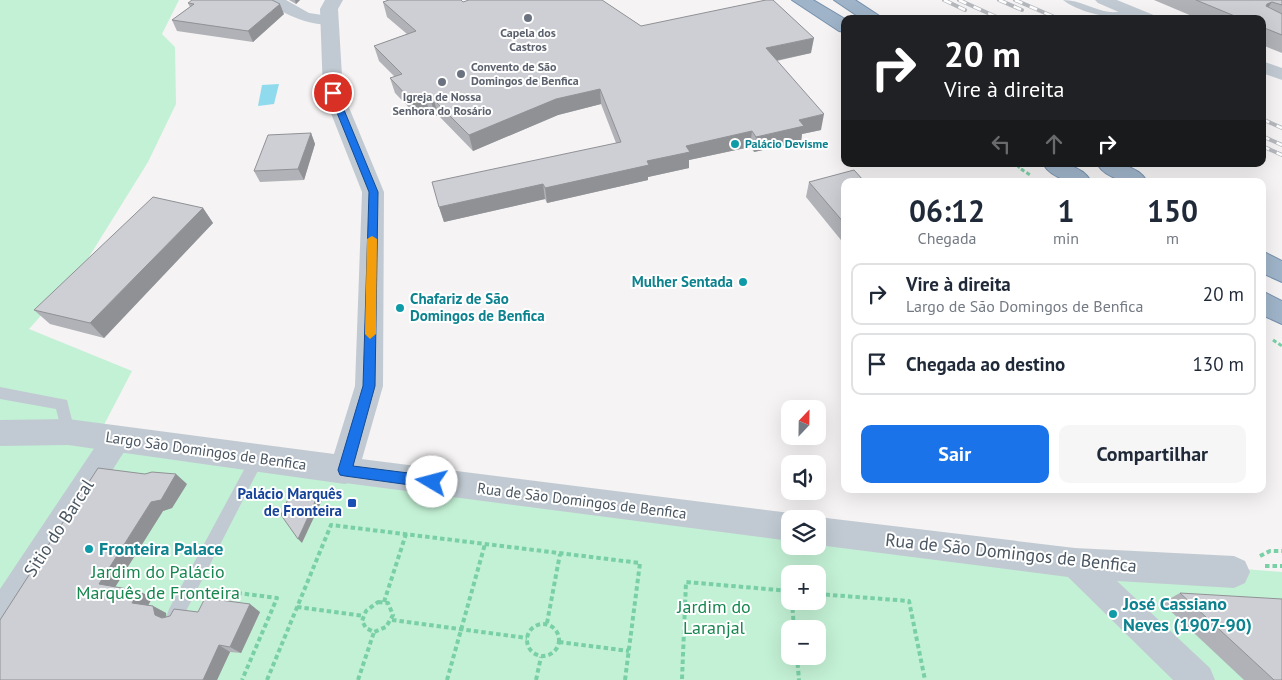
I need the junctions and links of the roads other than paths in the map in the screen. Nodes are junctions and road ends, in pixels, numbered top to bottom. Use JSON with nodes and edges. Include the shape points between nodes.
{"nodes":[{"id":1,"x":274,"y":0,"type":"edge"},
{"id":2,"x":801,"y":0,"type":"edge"},
{"id":3,"x":844,"y":0,"type":"edge"},
{"id":4,"x":1067,"y":0,"type":"edge"},
{"id":5,"x":1103,"y":0,"type":"edge"},
{"id":6,"x":1150,"y":0,"type":"edge"},
{"id":7,"x":331,"y":10,"type":"edge"},
{"id":8,"x":1133,"y":12,"type":"junction"},
{"id":9,"x":868,"y":15,"type":"edge"},
{"id":10,"x":1104,"y":15,"type":"edge"},
{"id":11,"x":1120,"y":15,"type":"edge"},
{"id":12,"x":1140,"y":15,"type":"edge"},
{"id":13,"x":841,"y":25,"type":"edge"},
{"id":14,"x":1266,"y":68,"type":"edge"},
{"id":15,"x":1282,"y":74,"type":"edge"},
{"id":16,"x":1059,"y":167,"type":"edge"},
{"id":17,"x":1113,"y":167,"type":"edge"},
{"id":18,"x":1075,"y":178,"type":"edge"},
{"id":19,"x":1131,"y":178,"type":"edge"},
{"id":20,"x":1266,"y":263,"type":"edge"},
{"id":21,"x":1282,"y":273,"type":"edge"},
{"id":22,"x":1266,"y":304,"type":"edge"},
{"id":23,"x":1282,"y":314,"type":"edge"},
{"id":24,"x":0,"y":393,"type":"edge"},
{"id":25,"x":68,"y":432,"type":"junction"},
{"id":26,"x":0,"y":433,"type":"edge"},
{"id":27,"x":117,"y":438,"type":"junction"},
{"id":28,"x":258,"y":457,"type":"junction"},
{"id":29,"x":345,"y":470,"type":"junction"},
{"id":30,"x":781,"y":526,"type":"edge"},
{"id":31,"x":826,"y":532,"type":"edge"},
{"id":32,"x":1075,"y":563,"type":"junction"},
{"id":33,"x":1234,"y":572,"type":"dead end"},
{"id":34,"x":176,"y":615,"type":"edge"},
{"id":35,"x":0,"y":618,"type":"edge"},
{"id":36,"x":1198,"y":680,"type":"edge"}],
"edges":[{"from":1,"to":7,"type":"street","via":[[305,17]]},
{"from":2,"to":13,"type":"highway"},
{"from":3,"to":9,"type":"highway"},
{"from":4,"to":10,"type":"lane"},
{"from":5,"to":8,"type":"street"},
{"from":6,"to":8,"type":"street"},
{"from":7,"to":29,"type":"street","via":[[333,93],[373,192],[369,386]]},
{"from":8,"to":11,"type":"lane"},
{"from":8,"to":12,"type":"street"},
{"from":14,"to":15,"type":"street"},
{"from":16,"to":18,"type":"highway"},
{"from":17,"to":19,"type":"highway"},
{"from":20,"to":21,"type":"highway"},
{"from":22,"to":23,"type":"highway"},
{"from":24,"to":25,"type":"lane","via":[[62,404]]},
{"from":25,"to":26,"type":"street","name":"Largo São Domingos de Benfica"},
{"from":25,"to":27,"type":"street","name":"Largo São Domingos de Benfica"},
{"from":27,"to":28,"type":"street","name":"Largo São Domingos de Benfica"},
{"from":27,"to":35,"type":"street","name":"Sitio do Barcal"},
{"from":28,"to":29,"type":"street","name":"Largo São Domingos de Benfica"},
{"from":28,"to":34,"type":"lane"},
{"from":29,"to":30,"type":"street","name":"Rua de São Domingos de Benfica"},
{"from":31,"to":32,"type":"street","name":"Rua de São Domingos de Benfica"},
{"from":32,"to":33,"type":"street","name":"Rua de São Domingos de Benfica"},
{"from":32,"to":36,"type":"street"}]}
